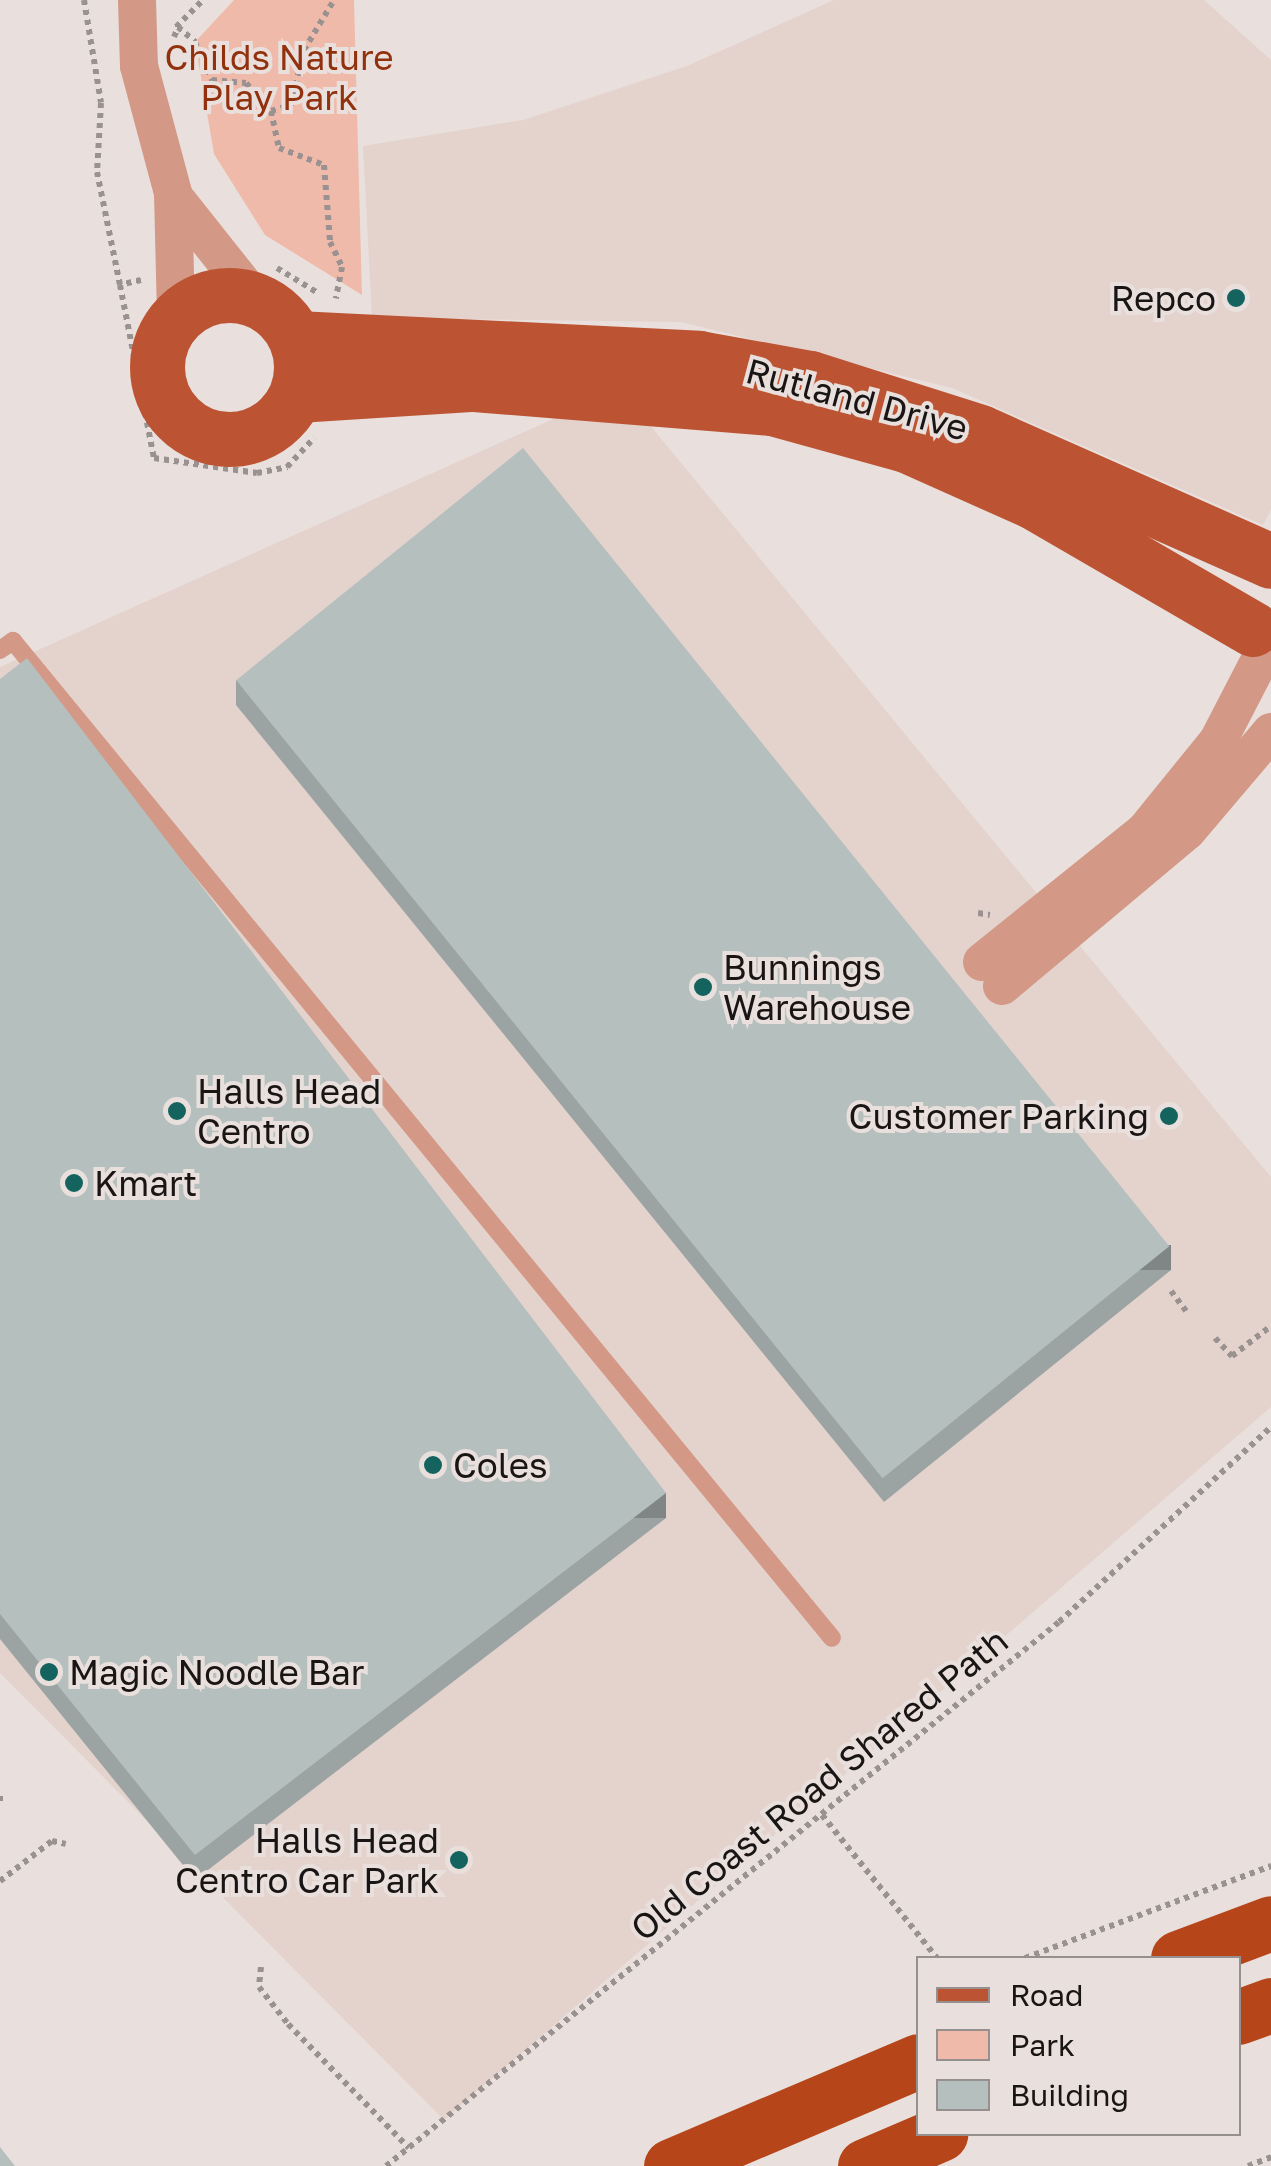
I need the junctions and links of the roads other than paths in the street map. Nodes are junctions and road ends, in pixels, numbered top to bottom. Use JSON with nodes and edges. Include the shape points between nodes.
{"nodes":[{"id":1,"x":137,"y":0,"type":"edge"},
{"id":2,"x":172,"y":192,"type":"junction"},
{"id":3,"x":177,"y":294,"type":"junction"},
{"id":4,"x":255,"y":299,"type":"junction"},
{"id":5,"x":314,"y":339,"type":"junction"},
{"id":6,"x":314,"y":394,"type":"junction"},
{"id":7,"x":1271,"y":561,"type":"edge"},
{"id":8,"x":1271,"y":573,"type":"edge"},
{"id":9,"x":1262,"y":648,"type":"edge"},
{"id":10,"x":0,"y":650,"type":"edge"},
{"id":11,"x":1271,"y":732,"type":"edge"},
{"id":12,"x":832,"y":1638,"type":"dead end"},
{"id":13,"x":1271,"y":1923,"type":"edge"},
{"id":14,"x":1183,"y":1956,"type":"edge"},
{"id":15,"x":1271,"y":2005,"type":"edge"},
{"id":16,"x":1241,"y":2016,"type":"edge"},
{"id":17,"x":916,"y":2062,"type":"edge"},
{"id":18,"x":935,"y":2136,"type":"edge"},
{"id":19,"x":672,"y":2166,"type":"edge"},
{"id":20,"x":865,"y":2166,"type":"edge"}],
"edges":[{"from":1,"to":2,"type":"street","via":[[139,66]]},
{"from":2,"to":3,"type":"street"},
{"from":2,"to":4,"type":"street","via":[[196,234]]},
{"from":3,"to":4,"type":"main road"},
{"from":3,"to":6,"type":"main road","via":[[160,341],[158,383],[178,419],[202,435],[257,435]]},
{"from":4,"to":5,"type":"main road"},
{"from":5,"to":6,"type":"main road"},
{"from":5,"to":7,"type":"main road","name":"Rutland Drive","via":[[699,358],[810,378],[980,432]]},
{"from":6,"to":9,"type":"main road","name":"Rutland Drive","via":[[474,384],[772,408],[906,446],[1032,500]]},
{"from":8,"to":9,"type":"main road","via":[[1253,605]]},
{"from":9,"to":11,"type":"street","via":[[1218,741],[1146,831],[992,974],[1187,831]]},
{"from":10,"to":12,"type":"lane","via":[[13,641]]},
{"from":13,"to":14,"type":"highway"},
{"from":15,"to":16,"type":"highway"},
{"from":17,"to":19,"type":"highway"},
{"from":18,"to":20,"type":"highway"}]}
